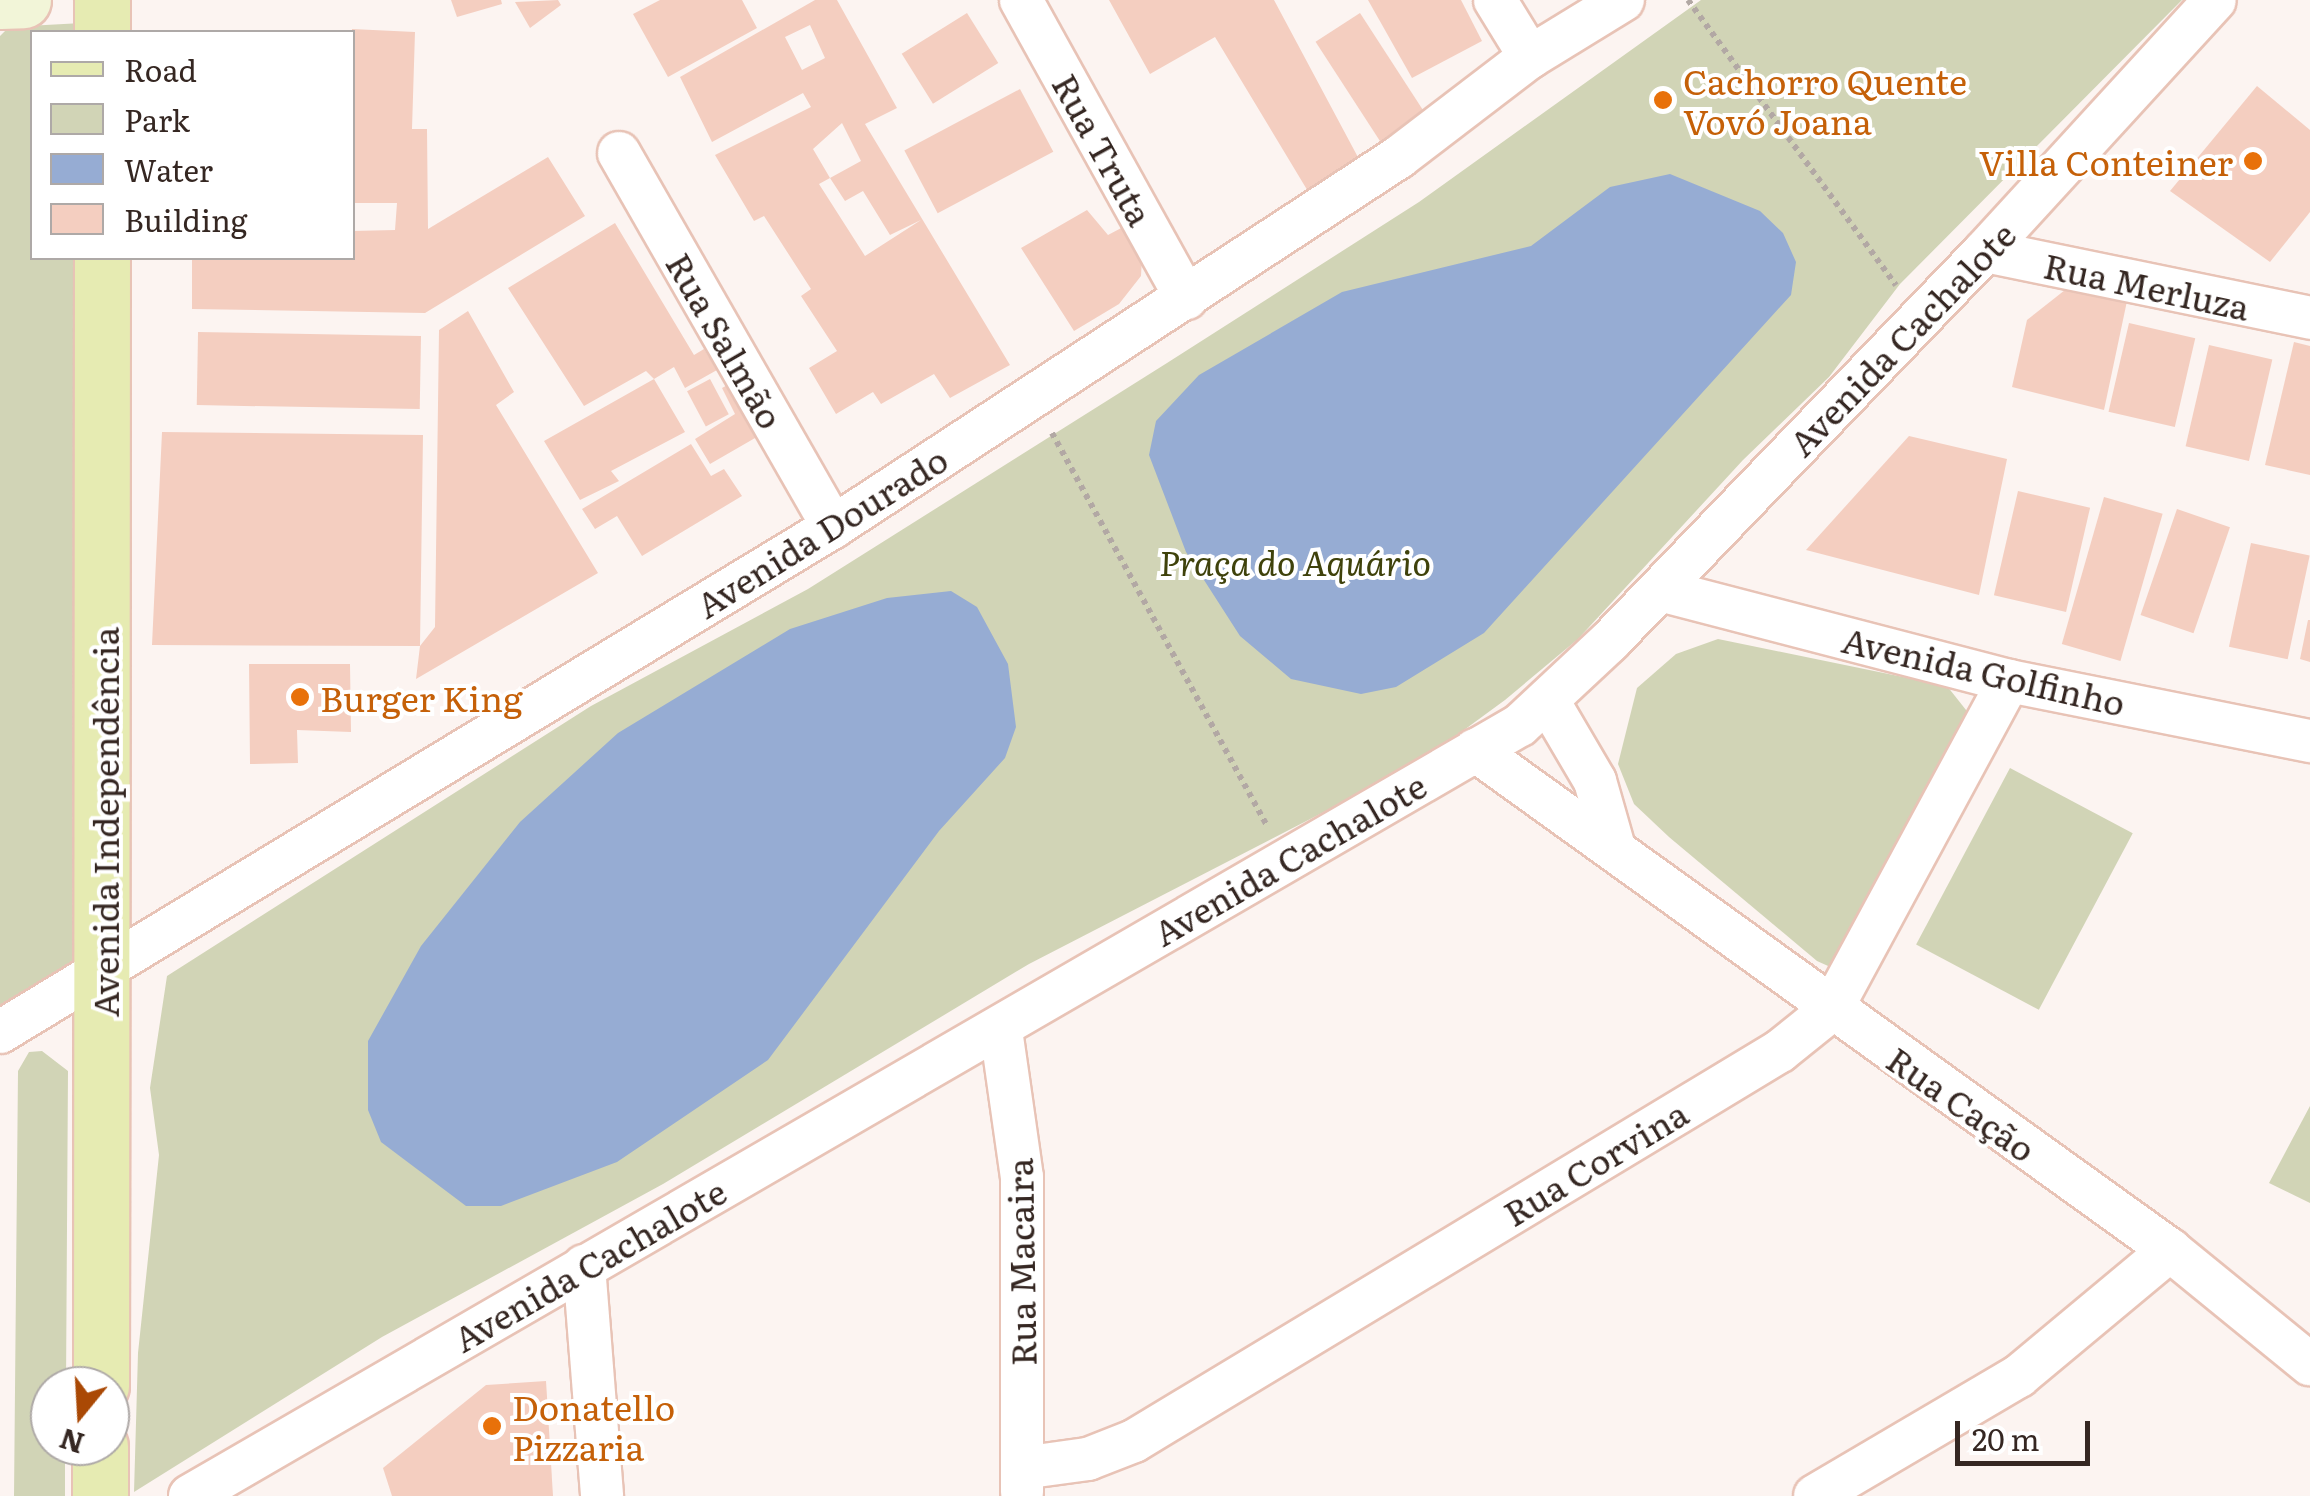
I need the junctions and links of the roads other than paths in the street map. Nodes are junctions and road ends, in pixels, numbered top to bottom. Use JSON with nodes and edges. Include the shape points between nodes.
{"nodes":[{"id":1,"x":23,"y":0,"type":"edge"},
{"id":2,"x":102,"y":0,"type":"edge"},
{"id":3,"x":1021,"y":0,"type":"edge"},
{"id":4,"x":1496,"y":0,"type":"edge"},
{"id":5,"x":1623,"y":0,"type":"edge"},
{"id":6,"x":2215,"y":0,"type":"edge"},
{"id":7,"x":0,"y":1,"type":"edge"},
{"id":8,"x":102,"y":30,"type":"edge"},
{"id":9,"x":1530,"y":57,"type":"junction"},
{"id":10,"x":619,"y":153,"type":"dead end"},
{"id":11,"x":1985,"y":252,"type":"junction"},
{"id":12,"x":102,"y":260,"type":"edge"},
{"id":13,"x":1186,"y":298,"type":"junction"},
{"id":14,"x":2310,"y":318,"type":"edge"},
{"id":15,"x":833,"y":528,"type":"junction"},
{"id":16,"x":1660,"y":590,"type":"junction"},
{"id":17,"x":2009,"y":681,"type":"junction"},
{"id":18,"x":1548,"y":701,"type":"junction"},
{"id":19,"x":2310,"y":742,"type":"edge"},
{"id":20,"x":1475,"y":750,"type":"junction"},
{"id":21,"x":1613,"y":844,"type":"junction"},
{"id":22,"x":106,"y":964,"type":"junction"},
{"id":23,"x":1831,"y":1010,"type":"junction"},
{"id":24,"x":1001,"y":1030,"type":"junction"},
{"id":25,"x":0,"y":1032,"type":"edge"},
{"id":26,"x":2170,"y":1250,"type":"junction"},
{"id":27,"x":584,"y":1266,"type":"junction"},
{"id":28,"x":2310,"y":1364,"type":"edge"},
{"id":29,"x":100,"y":1366,"type":"edge"},
{"id":30,"x":100,"y":1466,"type":"edge"},
{"id":31,"x":1022,"y":1482,"type":"edge"},
{"id":32,"x":100,"y":1496,"type":"edge"},
{"id":33,"x":190,"y":1496,"type":"edge"},
{"id":34,"x":602,"y":1496,"type":"edge"},
{"id":35,"x":1815,"y":1496,"type":"edge"}],
"edges":[{"from":1,"to":7,"type":"main road"},
{"from":2,"to":8,"type":"main road"},
{"from":3,"to":13,"type":"street","name":"Rua Truta"},
{"from":4,"to":9,"type":"street"},
{"from":5,"to":9,"type":"street","name":"Avenida Dourado"},
{"from":6,"to":11,"type":"street","name":"Avenida Cachalote"},
{"from":9,"to":13,"type":"street","name":"Avenida Dourado","via":[[1399,157]]},
{"from":10,"to":15,"type":"street","name":"Rua Salmão"},
{"from":11,"to":14,"type":"street","name":"Rua Merluza"},
{"from":11,"to":16,"type":"street","name":"Avenida Cachalote"},
{"from":12,"to":22,"type":"main road","name":"Avenida Independência"},
{"from":13,"to":15,"type":"street","name":"Avenida Dourado"},
{"from":15,"to":22,"type":"street","name":"Avenida Dourado"},
{"from":16,"to":17,"type":"street","name":"Avenida Golfinho"},
{"from":16,"to":18,"type":"street","name":"Avenida Cachalote"},
{"from":17,"to":19,"type":"street","name":"Avenida Golfinho"},
{"from":17,"to":23,"type":"street","name":"Rua Corvina"},
{"from":18,"to":20,"type":"street","name":"Avenida Cachalote"},
{"from":18,"to":21,"type":"street","via":[[1595,781]]},
{"from":20,"to":21,"type":"street","name":"Rua Cação"},
{"from":20,"to":24,"type":"street","name":"Avenida Cachalote"},
{"from":21,"to":23,"type":"street","name":"Rua Cação"},
{"from":22,"to":25,"type":"street","name":"Avenida Dourado"},
{"from":22,"to":29,"type":"main road","name":"Avenida Independência"},
{"from":23,"to":26,"type":"street","name":"Rua Cação"},
{"from":23,"to":31,"type":"street","name":"Rua Corvina","via":[[1780,1051],[1134,1442]]},
{"from":24,"to":27,"type":"street","name":"Avenida Cachalote"},
{"from":24,"to":31,"type":"street","name":"Rua Macaira","via":[[1022,1177]]},
{"from":26,"to":28,"type":"street","name":"Rua Cação"},
{"from":26,"to":35,"type":"street","via":[[2019,1376]]},
{"from":27,"to":33,"type":"street","name":"Avenida Cachalote"},
{"from":27,"to":34,"type":"street"},
{"from":30,"to":32,"type":"main road"}]}
